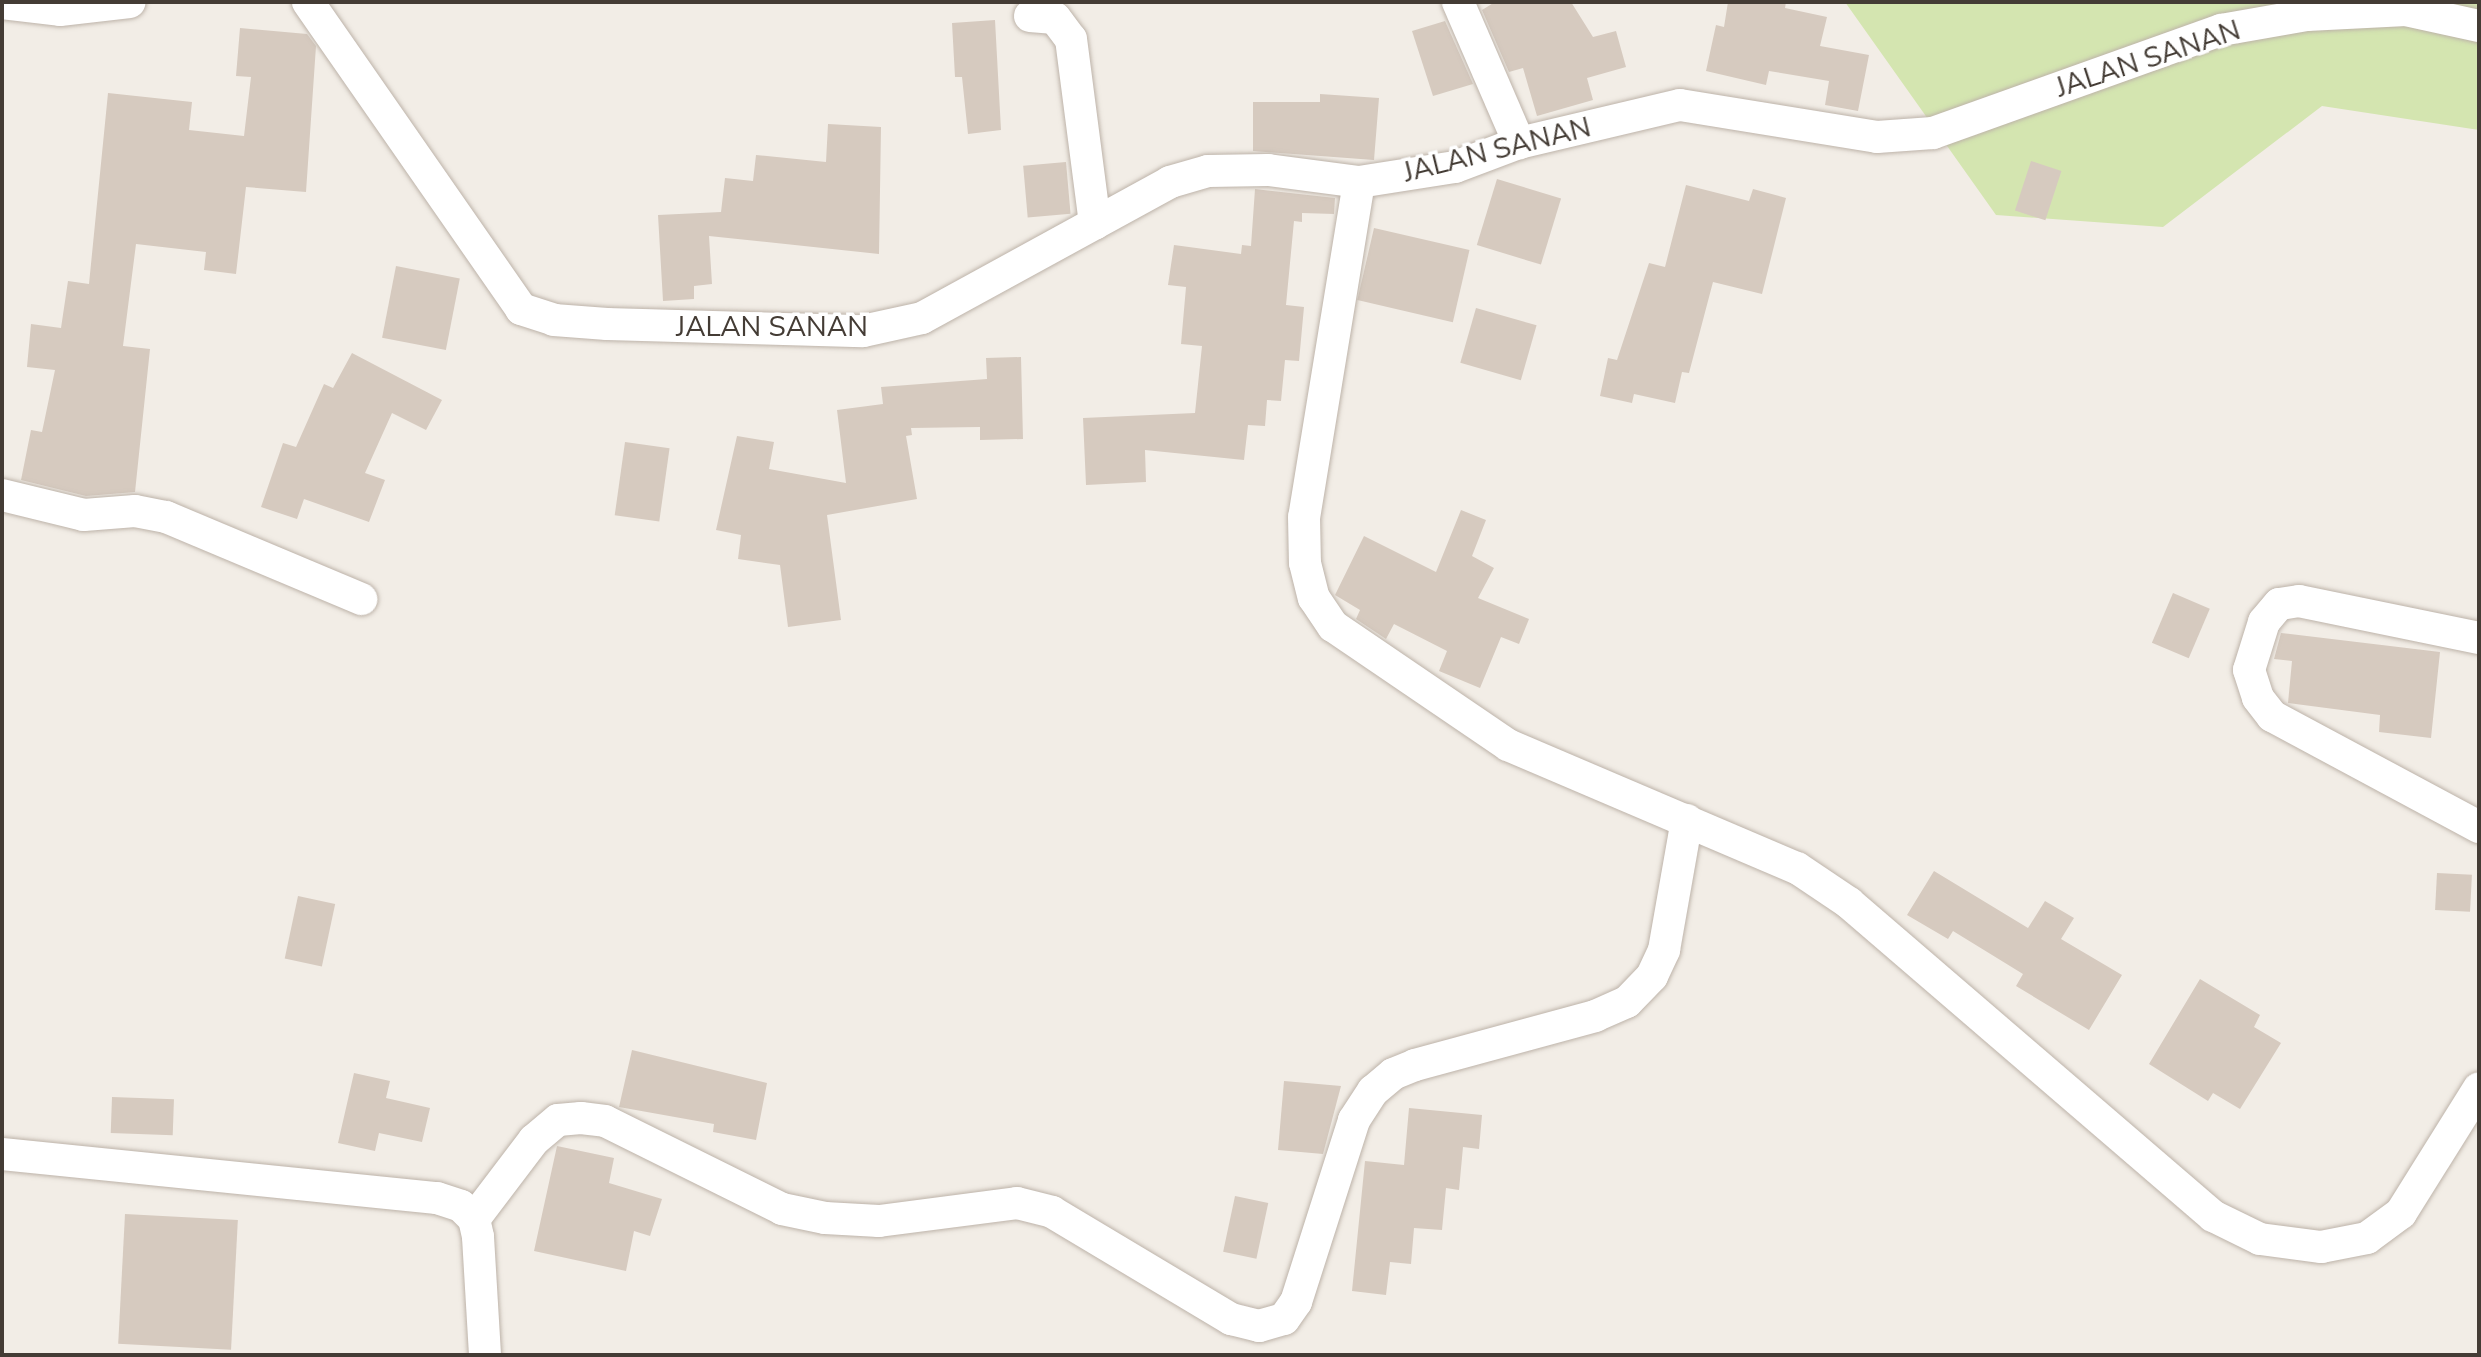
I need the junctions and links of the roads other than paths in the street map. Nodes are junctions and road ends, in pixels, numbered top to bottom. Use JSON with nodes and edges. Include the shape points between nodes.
{"nodes":[{"id":1,"x":130,"y":2,"type":"edge"},
{"id":2,"x":308,"y":2,"type":"edge"},
{"id":3,"x":1458,"y":2,"type":"edge"},
{"id":4,"x":2,"y":3,"type":"edge"},
{"id":5,"x":1030,"y":16,"type":"dead end"},
{"id":6,"x":2479,"y":26,"type":"edge"},
{"id":7,"x":1519,"y":143,"type":"junction"},
{"id":8,"x":1359,"y":182,"type":"junction"},
{"id":9,"x":1095,"y":223,"type":"junction"},
{"id":10,"x":2,"y":495,"type":"edge"},
{"id":11,"x":361,"y":599,"type":"dead end"},
{"id":12,"x":2479,"y":638,"type":"edge"},
{"id":13,"x":1687,"y":820,"type":"junction"},
{"id":14,"x":2479,"y":827,"type":"edge"},
{"id":15,"x":2479,"y":1088,"type":"edge"},
{"id":16,"x":2,"y":1154,"type":"edge"},
{"id":17,"x":474,"y":1219,"type":"junction"},
{"id":18,"x":485,"y":1355,"type":"edge"}],
"edges":[{"from":1,"to":4,"type":"street","via":[[60,10]]},
{"from":2,"to":9,"type":"street","name":"JALAN SANAN","via":[[521,309],[554,320],[863,331],[922,318]]},
{"from":3,"to":7,"type":"street"},
{"from":5,"to":9,"type":"street","via":[[1055,18],[1071,39]]},
{"from":6,"to":7,"type":"street","name":"JALAN SANAN","via":[[2406,10],[2307,15],[2221,30],[1933,133],[1877,137],[1680,105]]},
{"from":7,"to":8,"type":"street","name":"JALAN SANAN","via":[[1455,167]]},
{"from":8,"to":9,"type":"street","name":"JALAN SANAN","via":[[1268,170],[1208,171],[1170,182]]},
{"from":8,"to":13,"type":"street","via":[[1304,517],[1305,563],[1314,598],[1333,626],[1508,745]]},
{"from":10,"to":11,"type":"street","via":[[84,515],[135,511],[166,517]]},
{"from":12,"to":14,"type":"street","via":[[2299,601],[2279,604],[2264,622],[2249,670],[2258,698],[2296,733]]},
{"from":13,"to":15,"type":"street","via":[[1797,868],[1849,903],[2213,1216],[2260,1239],[2321,1247],[2367,1238],[2401,1213]]},
{"from":13,"to":17,"type":"street","via":[[1664,950],[1652,976],[1627,1002],[1595,1016],[1415,1065],[1373,1091],[1354,1120],[1296,1302],[1284,1319],[1259,1326],[1231,1319],[1052,1212],[1017,1203],[879,1221],[825,1218],[782,1209],[605,1121],[581,1118],[558,1120],[534,1140]]},
{"from":16,"to":17,"type":"street","via":[[437,1198],[461,1206]]},
{"from":17,"to":18,"type":"street"}]}
